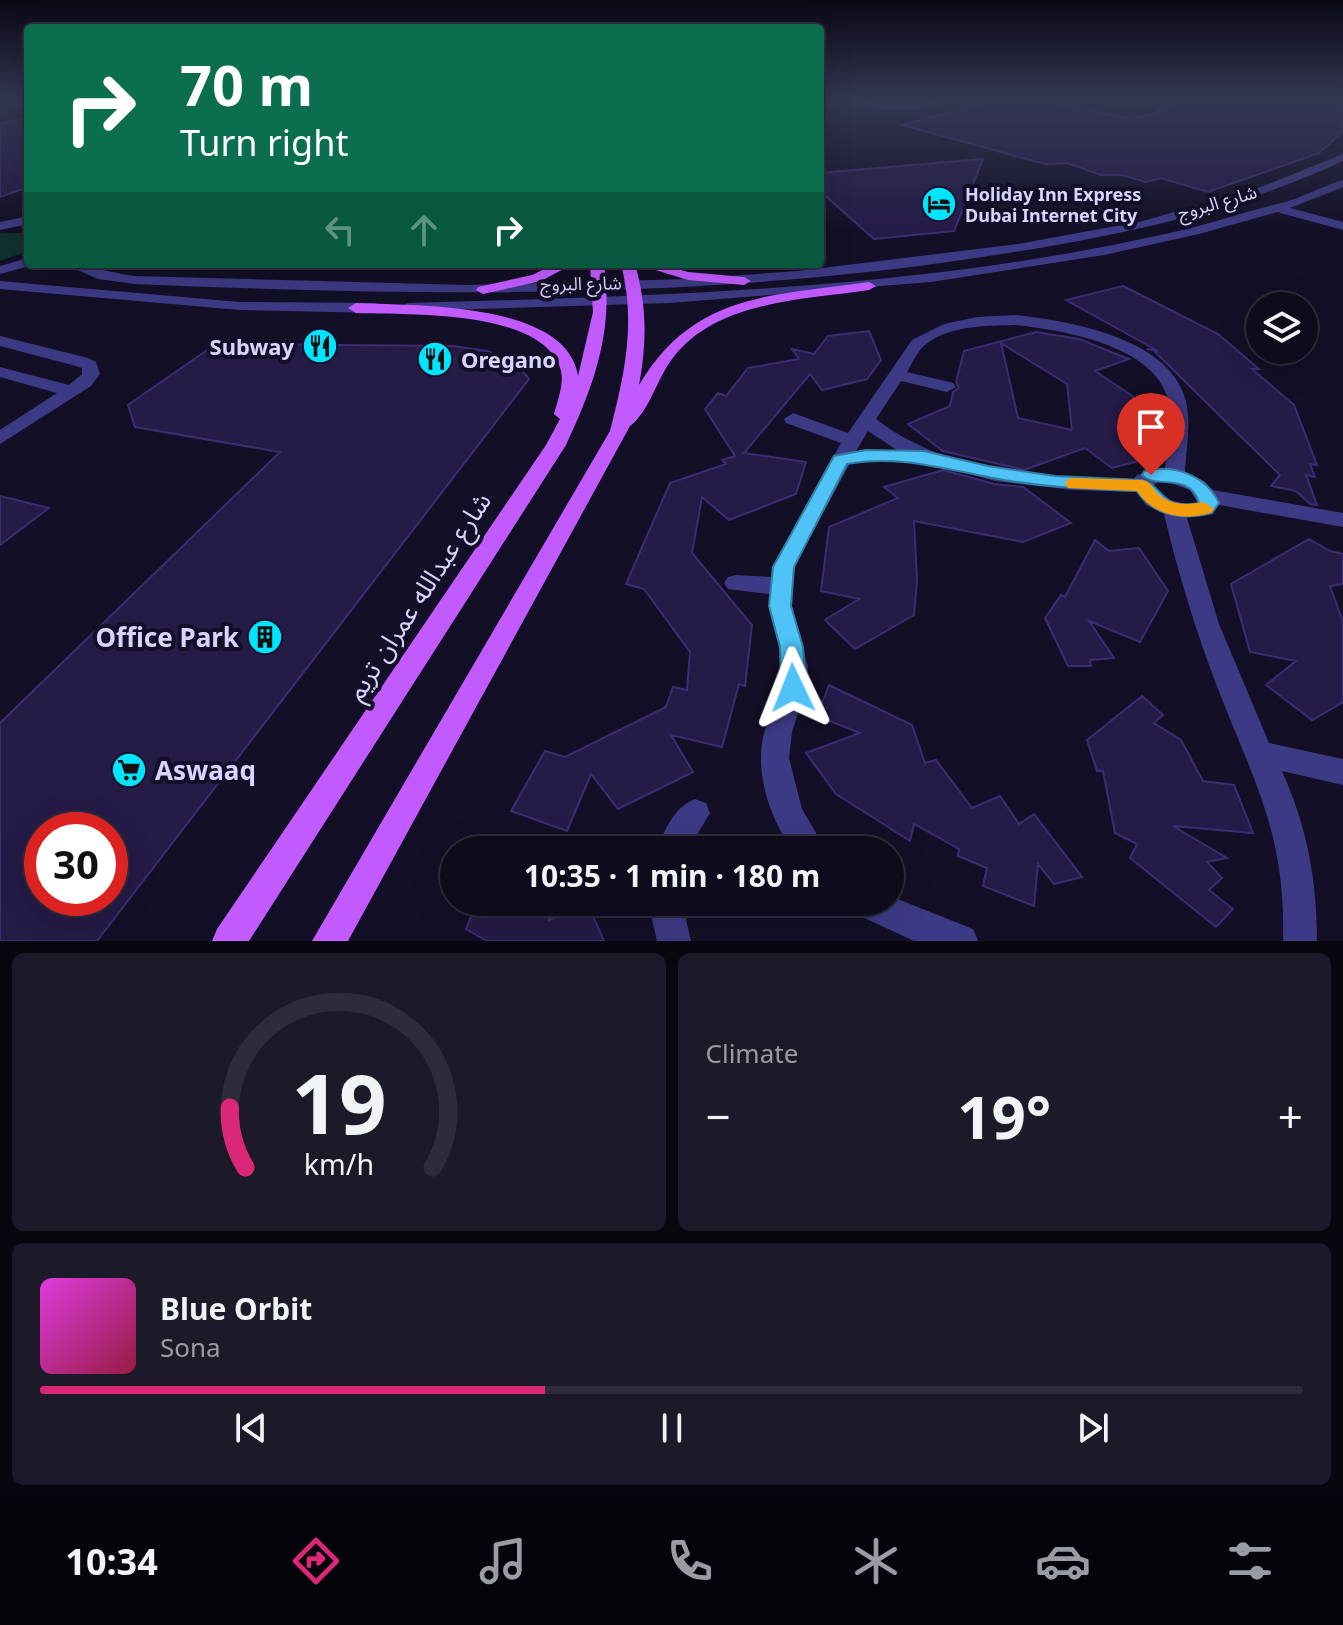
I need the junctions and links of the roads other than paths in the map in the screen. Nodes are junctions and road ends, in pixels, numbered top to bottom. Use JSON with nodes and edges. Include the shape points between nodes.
{"nodes":[{"id":1,"x":1343,"y":157,"type":"edge"},
{"id":2,"x":1343,"y":183,"type":"edge"},
{"id":3,"x":1274,"y":207,"type":"junction"},
{"id":4,"x":24,"y":223,"type":"edge"},
{"id":5,"x":0,"y":226,"type":"edge"},
{"id":6,"x":1343,"y":226,"type":"edge"},
{"id":7,"x":24,"y":263,"type":"edge"},
{"id":8,"x":82,"y":268,"type":"edge"},
{"id":9,"x":557,"y":268,"type":"edge"},
{"id":10,"x":598,"y":268,"type":"edge"},
{"id":11,"x":629,"y":268,"type":"edge"},
{"id":12,"x":658,"y":268,"type":"edge"},
{"id":13,"x":0,"y":270,"type":"edge"},
{"id":14,"x":744,"y":281,"type":"junction"},
{"id":15,"x":0,"y":285,"type":"edge"},
{"id":16,"x":869,"y":286,"type":"junction"},
{"id":17,"x":483,"y":290,"type":"junction"},
{"id":18,"x":637,"y":294,"type":"junction"},
{"id":19,"x":602,"y":295,"type":"junction"},
{"id":20,"x":356,"y":308,"type":"junction"},
{"id":21,"x":0,"y":341,"type":"edge"},
{"id":22,"x":0,"y":372,"type":"edge"},
{"id":23,"x":897,"y":375,"type":"junction"},
{"id":24,"x":947,"y":387,"type":"dead end"},
{"id":25,"x":71,"y":391,"type":"junction"},
{"id":26,"x":793,"y":419,"type":"dead end"},
{"id":27,"x":865,"y":419,"type":"junction"},
{"id":28,"x":619,"y":431,"type":"junction"},
{"id":29,"x":0,"y":438,"type":"edge"},
{"id":30,"x":556,"y":445,"type":"junction"},
{"id":31,"x":846,"y":450,"type":"junction"},
{"id":32,"x":924,"y":457,"type":"junction"},
{"id":33,"x":1175,"y":475,"type":"junction"},
{"id":34,"x":1142,"y":486,"type":"junction"},
{"id":35,"x":1208,"y":496,"type":"junction"},
{"id":36,"x":1174,"y":510,"type":"junction"},
{"id":37,"x":1343,"y":520,"type":"edge"},
{"id":38,"x":736,"y":583,"type":"dead end"},
{"id":39,"x":780,"y":586,"type":"junction"},
{"id":40,"x":1260,"y":754,"type":"junction"},
{"id":41,"x":1343,"y":772,"type":"edge"},
{"id":42,"x":695,"y":813,"type":"dead end"},
{"id":43,"x":679,"y":836,"type":"edge"},
{"id":44,"x":796,"y":836,"type":"edge"},
{"id":45,"x":668,"y":916,"type":"edge"},
{"id":46,"x":893,"y":916,"type":"edge"},
{"id":47,"x":674,"y":940,"type":"edge"},
{"id":48,"x":229,"y":941,"type":"edge"},
{"id":49,"x":329,"y":941,"type":"edge"},
{"id":50,"x":961,"y":941,"type":"edge"},
{"id":51,"x":1300,"y":941,"type":"edge"}],
"edges":[{"from":1,"to":14,"type":"street","name":"شارع البروج","via":[[1257,192],[1108,231],[921,263]]},
{"from":2,"to":3,"type":"street","name":"شارع البروج"},
{"from":3,"to":6,"type":"street"},
{"from":3,"to":16,"type":"street","name":"شارع البروج","via":[[1077,256]]},
{"from":4,"to":5,"type":"street"},
{"from":7,"to":13,"type":"street"},
{"from":8,"to":17,"type":"street","name":"شارع البروج","via":[[134,280]]},
{"from":9,"to":17,"type":"main road"},
{"from":10,"to":19,"type":"main road","name":"شارع عبدالله عمران تريم"},
{"from":11,"to":18,"type":"main road"},
{"from":12,"to":14,"type":"main road"},
{"from":14,"to":18,"type":"street","name":"شارع البروج"},
{"from":15,"to":20,"type":"street","name":"شارع البروج","via":[[198,304]]},
{"from":16,"to":18,"type":"street","name":"شارع البروج"},
{"from":16,"to":28,"type":"main road","via":[[751,306],[697,327],[667,355]]},
{"from":17,"to":19,"type":"street","name":"شارع البروج"},
{"from":18,"to":19,"type":"street","name":"شارع البروج"},
{"from":18,"to":28,"type":"main road","via":[[639,352]]},
{"from":19,"to":20,"type":"street","name":"شارع البروج"},
{"from":19,"to":30,"type":"main road","name":"شارع عبدالله عمران تريم","via":[[596,358]]},
{"from":20,"to":30,"type":"main road","via":[[473,316],[539,335],[556,347],[571,380]]},
{"from":21,"to":25,"type":"street","via":[[90,366],[85,382]]},
{"from":22,"to":25,"type":"street"},
{"from":23,"to":24,"type":"street"},
{"from":23,"to":27,"type":"street"},
{"from":23,"to":33,"type":"street","via":[[918,343],[959,323],[1021,320],[1089,334],[1148,363],[1172,388],[1177,401]]},
{"from":25,"to":29,"type":"street"},
{"from":26,"to":31,"type":"street"},
{"from":27,"to":31,"type":"street"},
{"from":27,"to":32,"type":"street","via":[[899,447]]},
{"from":28,"to":49,"type":"main road"},
{"from":30,"to":48,"type":"main road","name":"شارع عبدالله عمران تريم"},
{"from":31,"to":32,"type":"street"},
{"from":31,"to":39,"type":"street","via":[[783,567]]},
{"from":32,"to":34,"type":"street","via":[[1055,482]]},
{"from":33,"to":34,"type":"street","via":[[1151,475]]},
{"from":33,"to":35,"type":"street"},
{"from":34,"to":36,"type":"street","via":[[1152,499]]},
{"from":35,"to":36,"type":"street","via":[[1206,508]]},
{"from":35,"to":37,"type":"street"},
{"from":36,"to":40,"type":"street","via":[[1202,612]]},
{"from":38,"to":39,"type":"street"},
{"from":39,"to":44,"type":"street","via":[[795,667],[775,758]]},
{"from":40,"to":41,"type":"street"},
{"from":40,"to":51,"type":"street","via":[[1296,849]]},
{"from":42,"to":43,"type":"street"},
{"from":45,"to":47,"type":"street"},
{"from":46,"to":50,"type":"street"}]}
